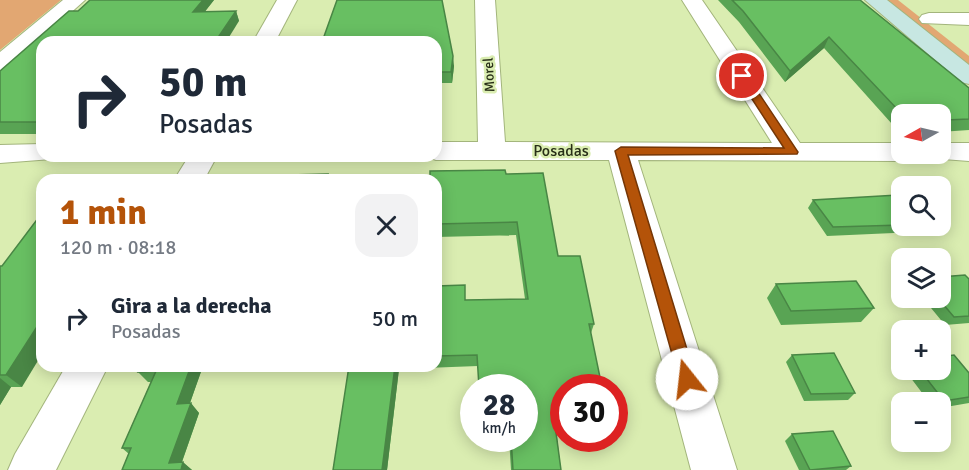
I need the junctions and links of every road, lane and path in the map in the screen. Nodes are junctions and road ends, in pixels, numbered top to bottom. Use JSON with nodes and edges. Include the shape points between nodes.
{"nodes":[{"id":1,"x":75,"y":0,"type":"edge"},
{"id":2,"x":287,"y":0,"type":"edge"},
{"id":3,"x":485,"y":0,"type":"edge"},
{"id":4,"x":692,"y":0,"type":"edge"},
{"id":5,"x":875,"y":0,"type":"edge"},
{"id":6,"x":904,"y":0,"type":"edge"},
{"id":7,"x":969,"y":19,"type":"edge"},
{"id":8,"x":929,"y":20,"type":"junction"},
{"id":9,"x":267,"y":36,"type":"edge"},
{"id":10,"x":969,"y":51,"type":"edge"},
{"id":11,"x":0,"y":64,"type":"edge"},
{"id":12,"x":969,"y":77,"type":"edge"},
{"id":13,"x":442,"y":151,"type":"edge"},
{"id":14,"x":492,"y":151,"type":"junction"},
{"id":15,"x":621,"y":151,"type":"junction"},
{"id":16,"x":792,"y":152,"type":"junction"},
{"id":17,"x":891,"y":152,"type":"edge"},
{"id":18,"x":951,"y":152,"type":"edge"},
{"id":19,"x":969,"y":152,"type":"edge"},
{"id":20,"x":36,"y":153,"type":"edge"},
{"id":21,"x":0,"y":154,"type":"edge"},
{"id":22,"x":85,"y":372,"type":"edge"},
{"id":23,"x":31,"y":470,"type":"edge"},
{"id":24,"x":714,"y":470,"type":"edge"}],
"edges":[{"from":1,"to":11,"type":"street"},
{"from":2,"to":9,"type":"street"},
{"from":3,"to":14,"type":"street","name":"Morel"},
{"from":4,"to":16,"type":"street"},
{"from":5,"to":12,"type":"main road"},
{"from":6,"to":8,"type":"main road"},
{"from":7,"to":8,"type":"street"},
{"from":8,"to":10,"type":"main road"},
{"from":13,"to":14,"type":"street","name":"Posadas"},
{"from":14,"to":15,"type":"street","name":"Posadas"},
{"from":15,"to":16,"type":"street","name":"Posadas"},
{"from":15,"to":24,"type":"street"},
{"from":16,"to":17,"type":"street","name":"Posadas"},
{"from":18,"to":19,"type":"street"},
{"from":20,"to":21,"type":"street"},
{"from":22,"to":23,"type":"street"}]}
